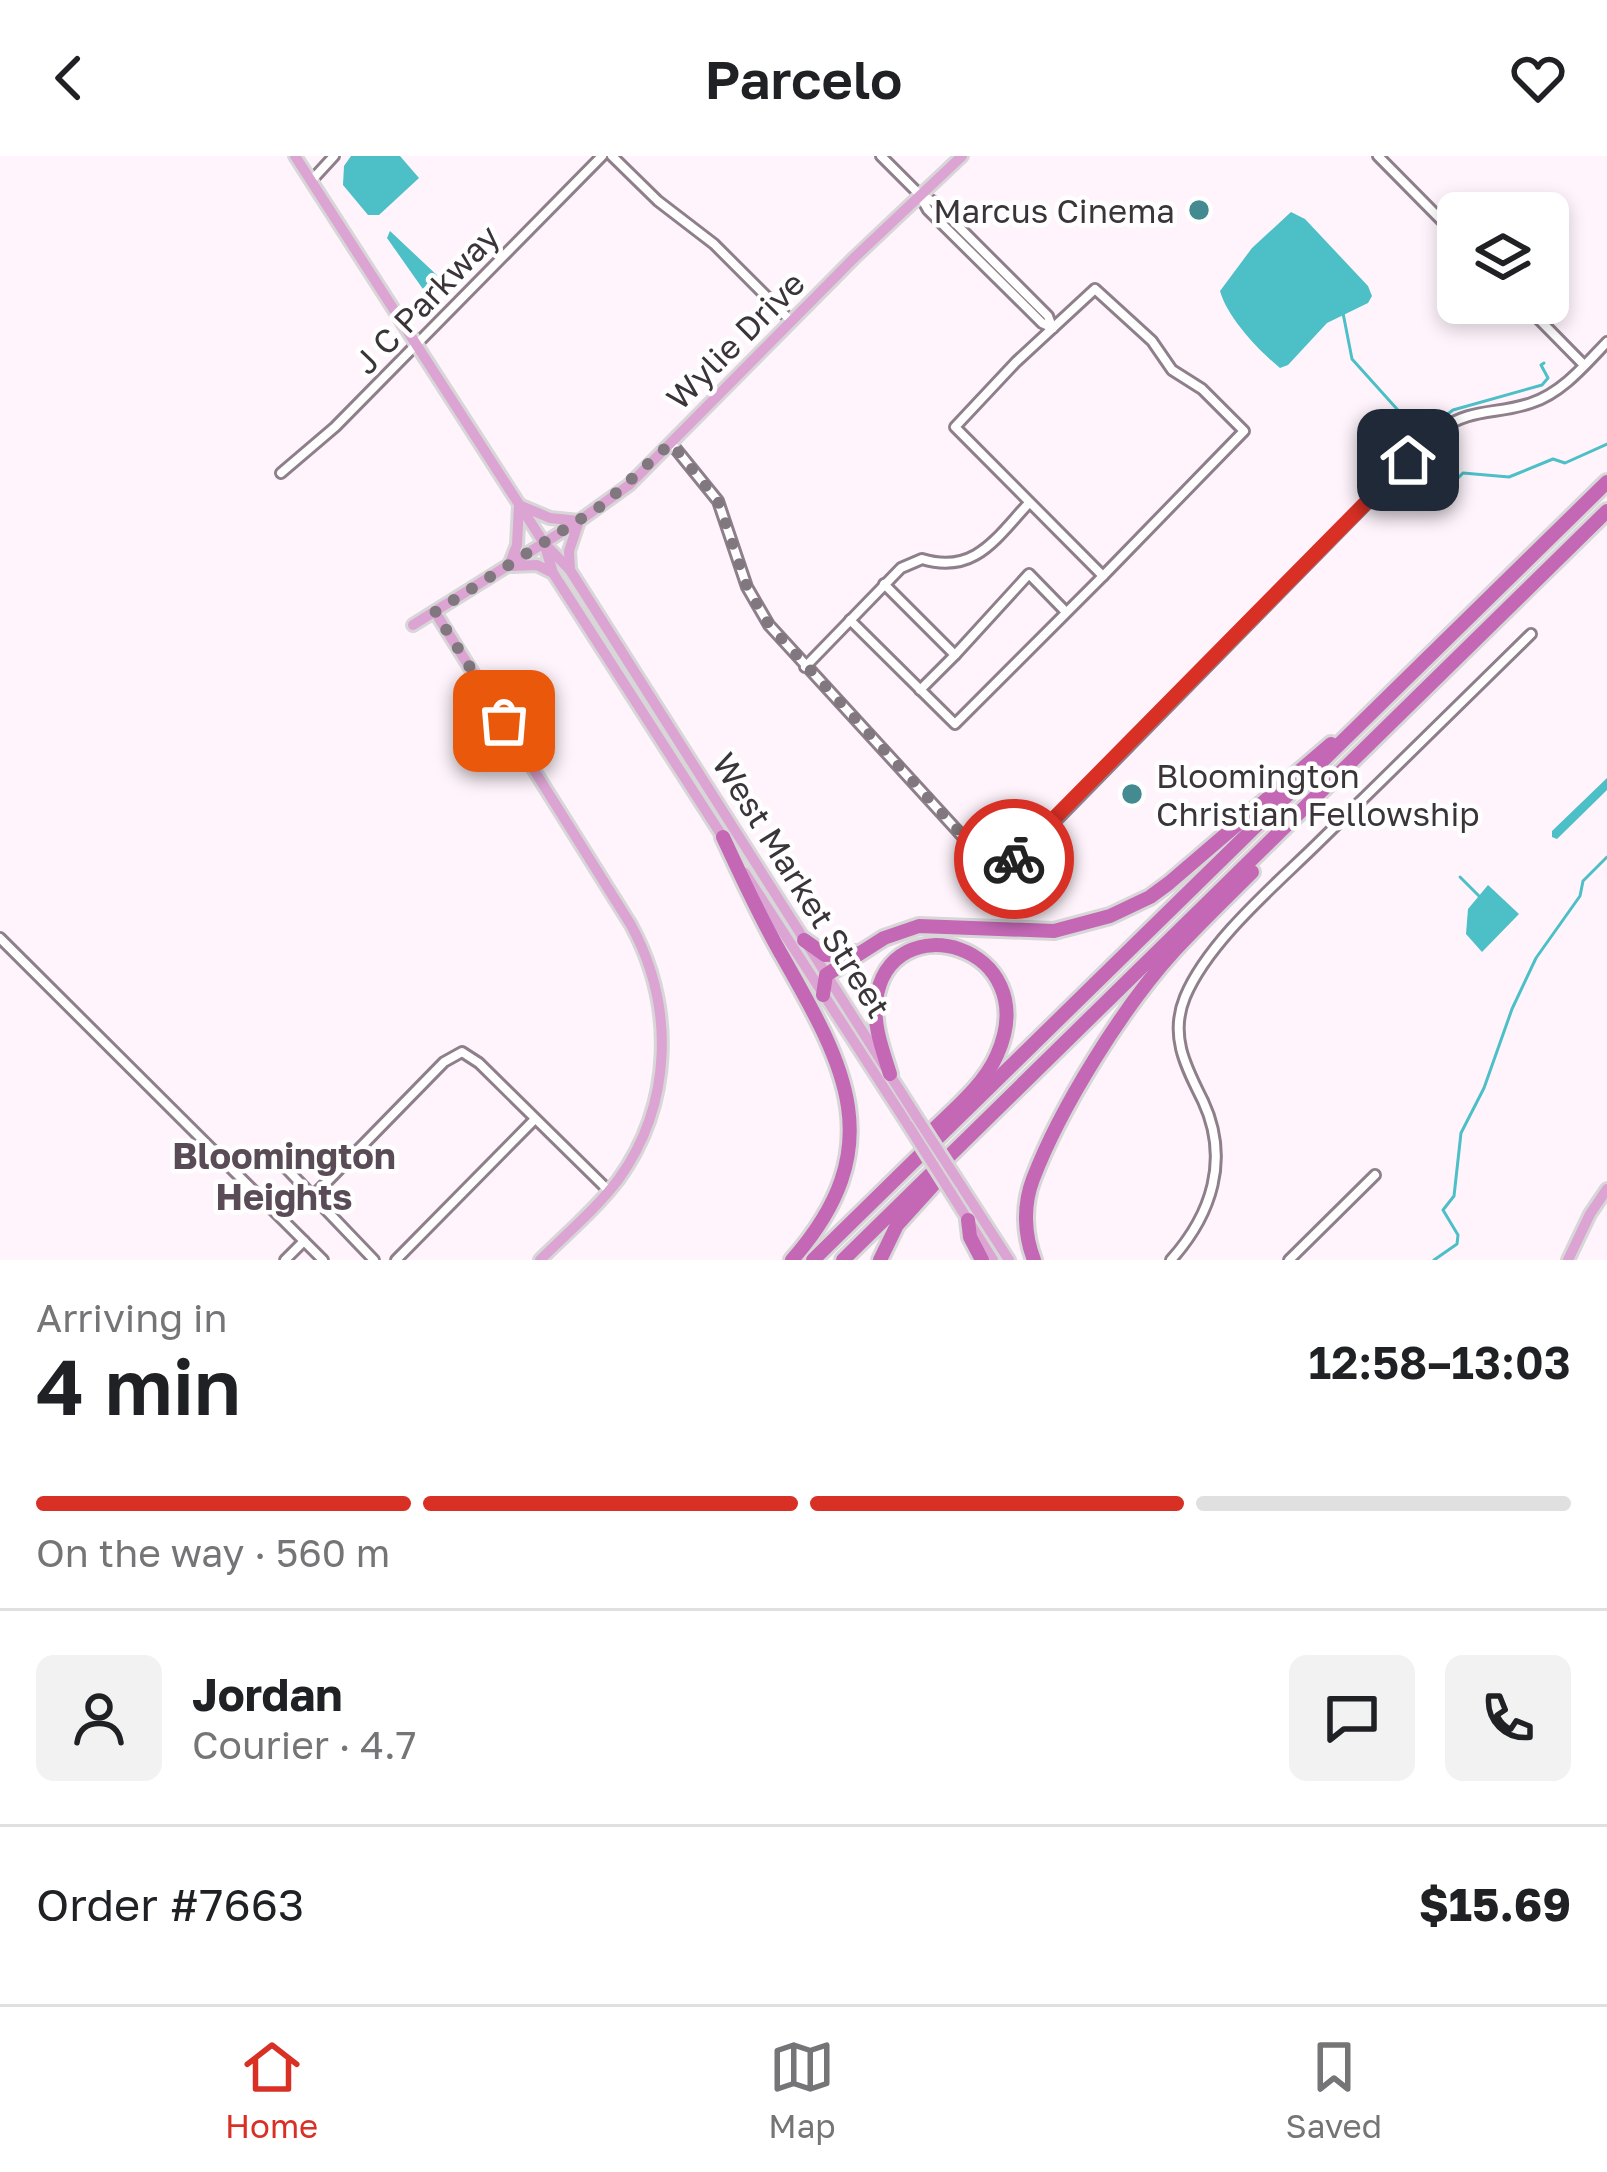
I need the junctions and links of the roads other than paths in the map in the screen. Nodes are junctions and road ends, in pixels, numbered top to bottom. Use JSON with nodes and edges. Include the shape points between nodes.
{"nodes":[{"id":1,"x":295,"y":156,"type":"edge"},
{"id":2,"x":334,"y":156,"type":"edge"},
{"id":3,"x":602,"y":156,"type":"edge"},
{"id":4,"x":612,"y":156,"type":"edge"},
{"id":5,"x":881,"y":156,"type":"edge"},
{"id":6,"x":962,"y":156,"type":"edge"},
{"id":7,"x":1378,"y":156,"type":"edge"},
{"id":8,"x":311,"y":181,"type":"junction"},
{"id":9,"x":919,"y":194,"type":"junction"},
{"id":10,"x":1437,"y":216,"type":"edge"},
{"id":11,"x":791,"y":321,"type":"junction"},
{"id":12,"x":1544,"y":324,"type":"edge"},
{"id":13,"x":1053,"y":328,"type":"junction"},
{"id":14,"x":416,"y":342,"type":"junction"},
{"id":15,"x":1607,"y":342,"type":"edge"},
{"id":16,"x":1584,"y":365,"type":"junction"},
{"id":17,"x":671,"y":443,"type":"junction"},
{"id":18,"x":281,"y":473,"type":"dead end"},
{"id":19,"x":1607,"y":482,"type":"edge"},
{"id":20,"x":1029,"y":503,"type":"junction"},
{"id":21,"x":519,"y":505,"type":"junction"},
{"id":22,"x":1607,"y":511,"type":"edge"},
{"id":23,"x":579,"y":521,"type":"junction"},
{"id":24,"x":544,"y":543,"type":"junction"},
{"id":25,"x":508,"y":566,"type":"junction"},
{"id":26,"x":570,"y":570,"type":"junction"},
{"id":27,"x":553,"y":574,"type":"junction"},
{"id":28,"x":1103,"y":576,"type":"junction"},
{"id":29,"x":884,"y":584,"type":"junction"},
{"id":30,"x":435,"y":612,"type":"junction"},
{"id":31,"x":1066,"y":612,"type":"junction"},
{"id":32,"x":850,"y":620,"type":"junction"},
{"id":33,"x":413,"y":625,"type":"dead end"},
{"id":34,"x":1531,"y":634,"type":"dead end"},
{"id":35,"x":955,"y":655,"type":"junction"},
{"id":36,"x":805,"y":667,"type":"junction"},
{"id":37,"x":920,"y":690,"type":"junction"},
{"id":38,"x":1346,"y":738,"type":"junction"},
{"id":39,"x":1303,"y":809,"type":"junction"},
{"id":40,"x":723,"y":837,"type":"junction"},
{"id":41,"x":0,"y":938,"type":"edge"},
{"id":42,"x":804,"y":940,"type":"junction"},
{"id":43,"x":860,"y":953,"type":"junction"},
{"id":44,"x":826,"y":974,"type":"junction"},
{"id":45,"x":824,"y":995,"type":"junction"},
{"id":46,"x":890,"y":1075,"type":"junction"},
{"id":47,"x":536,"y":1119,"type":"junction"},
{"id":48,"x":912,"y":1120,"type":"junction"},
{"id":49,"x":969,"y":1136,"type":"junction"},
{"id":50,"x":285,"y":1167,"type":"dead end"},
{"id":51,"x":1375,"y":1175,"type":"dead end"},
{"id":52,"x":889,"y":1186,"type":"junction"},
{"id":53,"x":956,"y":1189,"type":"junction"},
{"id":54,"x":1607,"y":1189,"type":"edge"},
{"id":55,"x":609,"y":1191,"type":"junction"},
{"id":56,"x":313,"y":1196,"type":"junction"},
{"id":57,"x":968,"y":1220,"type":"junction"},
{"id":58,"x":304,"y":1241,"type":"junction"},
{"id":59,"x":365,"y":1252,"type":"junction"},
{"id":60,"x":285,"y":1260,"type":"edge"},
{"id":61,"x":323,"y":1260,"type":"edge"},
{"id":62,"x":357,"y":1260,"type":"edge"},
{"id":63,"x":374,"y":1260,"type":"edge"},
{"id":64,"x":396,"y":1260,"type":"edge"},
{"id":65,"x":540,"y":1260,"type":"edge"},
{"id":66,"x":793,"y":1260,"type":"edge"},
{"id":67,"x":813,"y":1260,"type":"edge"},
{"id":68,"x":843,"y":1260,"type":"edge"},
{"id":69,"x":880,"y":1260,"type":"edge"},
{"id":70,"x":982,"y":1260,"type":"edge"},
{"id":71,"x":993,"y":1260,"type":"edge"},
{"id":72,"x":1009,"y":1260,"type":"edge"},
{"id":73,"x":1034,"y":1260,"type":"edge"},
{"id":74,"x":1172,"y":1260,"type":"edge"},
{"id":75,"x":1289,"y":1260,"type":"edge"},
{"id":76,"x":1568,"y":1260,"type":"edge"}],
"edges":[{"from":1,"to":8,"type":"main road","name":"West Market Street"},
{"from":2,"to":8,"type":"street"},
{"from":3,"to":14,"type":"street","name":"J C Parkway"},
{"from":4,"to":11,"type":"street"},
{"from":5,"to":9,"type":"street"},
{"from":6,"to":9,"type":"main road","name":"Wylie Drive"},
{"from":7,"to":10,"type":"street"},
{"from":8,"to":14,"type":"main road","name":"West Market Street"},
{"from":9,"to":11,"type":"main road","name":"Wylie Drive"},
{"from":9,"to":13,"type":"street"},
{"from":11,"to":17,"type":"main road","name":"Wylie Drive"},
{"from":12,"to":16,"type":"street"},
{"from":13,"to":20,"type":"street","via":[[956,424]]},
{"from":13,"to":28,"type":"street","via":[[1100,290],[1172,370],[1244,431]]},
{"from":14,"to":18,"type":"street","name":"J C Parkway"},
{"from":14,"to":21,"type":"main road","name":"West Market Street"},
{"from":15,"to":16,"type":"street"},
{"from":16,"to":36,"type":"street","via":[[1538,400],[1473,413],[1438,430],[1012,860],[978,852]]},
{"from":17,"to":23,"type":"main road","name":"Wylie Drive"},
{"from":17,"to":36,"type":"street","via":[[718,501],[747,587]]},
{"from":19,"to":38,"type":"highway"},
{"from":20,"to":28,"type":"street"},
{"from":20,"to":29,"type":"street","via":[[981,552],[946,566],[910,561]]},
{"from":21,"to":23,"type":"main road"},
{"from":21,"to":24,"type":"main road","name":"West Market Street"},
{"from":21,"to":25,"type":"main road"},
{"from":22,"to":39,"type":"highway"},
{"from":23,"to":24,"type":"main road","name":"Wylie Drive"},
{"from":23,"to":26,"type":"main road"},
{"from":24,"to":25,"type":"main road","name":"Wylie Drive"},
{"from":24,"to":26,"type":"main road","name":"West Market Street"},
{"from":24,"to":27,"type":"main road","name":"West Market Street"},
{"from":25,"to":27,"type":"main road","via":[[537,565]]},
{"from":25,"to":30,"type":"main road","name":"Wylie Drive"},
{"from":26,"to":42,"type":"main road","name":"West Market Street"},
{"from":27,"to":40,"type":"main road","name":"West Market Street"},
{"from":28,"to":31,"type":"street"},
{"from":29,"to":32,"type":"street"},
{"from":29,"to":35,"type":"street"},
{"from":30,"to":33,"type":"main road","name":"Wylie Drive"},
{"from":30,"to":55,"type":"main road","via":[[614,895],[651,970],[662,1029],[659,1088],[638,1146]]},
{"from":31,"to":35,"type":"street","via":[[1029,574]]},
{"from":31,"to":37,"type":"street","via":[[956,724]]},
{"from":32,"to":36,"type":"street"},
{"from":32,"to":37,"type":"street"},
{"from":34,"to":74,"type":"street","via":[[1266,894],[1191,986],[1180,1052],[1208,1115],[1217,1165],[1201,1221]]},
{"from":35,"to":37,"type":"street"},
{"from":38,"to":43,"type":"highway","via":[[1324,747],[1169,883],[1110,916],[1054,931],[919,926]]},
{"from":38,"to":52,"type":"highway"},
{"from":39,"to":49,"type":"highway"},
{"from":39,"to":73,"type":"highway","via":[[1117,1025],[1032,1179],[1025,1223]]},
{"from":40,"to":45,"type":"main road","name":"West Market Street"},
{"from":40,"to":66,"type":"highway","via":[[838,1060],[849,1100],[850,1139],[832,1208]]},
{"from":41,"to":58,"type":"street"},
{"from":42,"to":43,"type":"highway","via":[[825,955]]},
{"from":42,"to":44,"type":"main road","name":"West Market Street"},
{"from":43,"to":44,"type":"highway"},
{"from":44,"to":45,"type":"highway"},
{"from":44,"to":46,"type":"main road","name":"West Market Street"},
{"from":45,"to":48,"type":"main road","name":"West Market Street"},
{"from":46,"to":48,"type":"main road","name":"West Market Street"},
{"from":46,"to":52,"type":"highway","via":[[876,1005],[892,966],[914,950],[947,944],[990,967],[1007,1003],[998,1053]]},
{"from":47,"to":55,"type":"street"},
{"from":47,"to":56,"type":"street","via":[[462,1052]]},
{"from":47,"to":64,"type":"street"},
{"from":48,"to":53,"type":"main road","name":"West Market Street","bridge":true},
{"from":49,"to":68,"type":"highway"},
{"from":49,"to":69,"type":"highway","via":[[897,1225]]},
{"from":50,"to":56,"type":"street"},
{"from":51,"to":75,"type":"street"},
{"from":52,"to":67,"type":"highway"},
{"from":53,"to":57,"type":"main road","name":"West Market Street"},
{"from":53,"to":72,"type":"main road","name":"West Market Street"},
{"from":54,"to":76,"type":"main road"},
{"from":55,"to":65,"type":"main road"},
{"from":56,"to":59,"type":"street"},
{"from":57,"to":70,"type":"highway"},
{"from":57,"to":71,"type":"main road","name":"West Market Street"},
{"from":58,"to":60,"type":"street"},
{"from":58,"to":61,"type":"street"},
{"from":59,"to":62,"type":"street"},
{"from":59,"to":63,"type":"street"}]}
